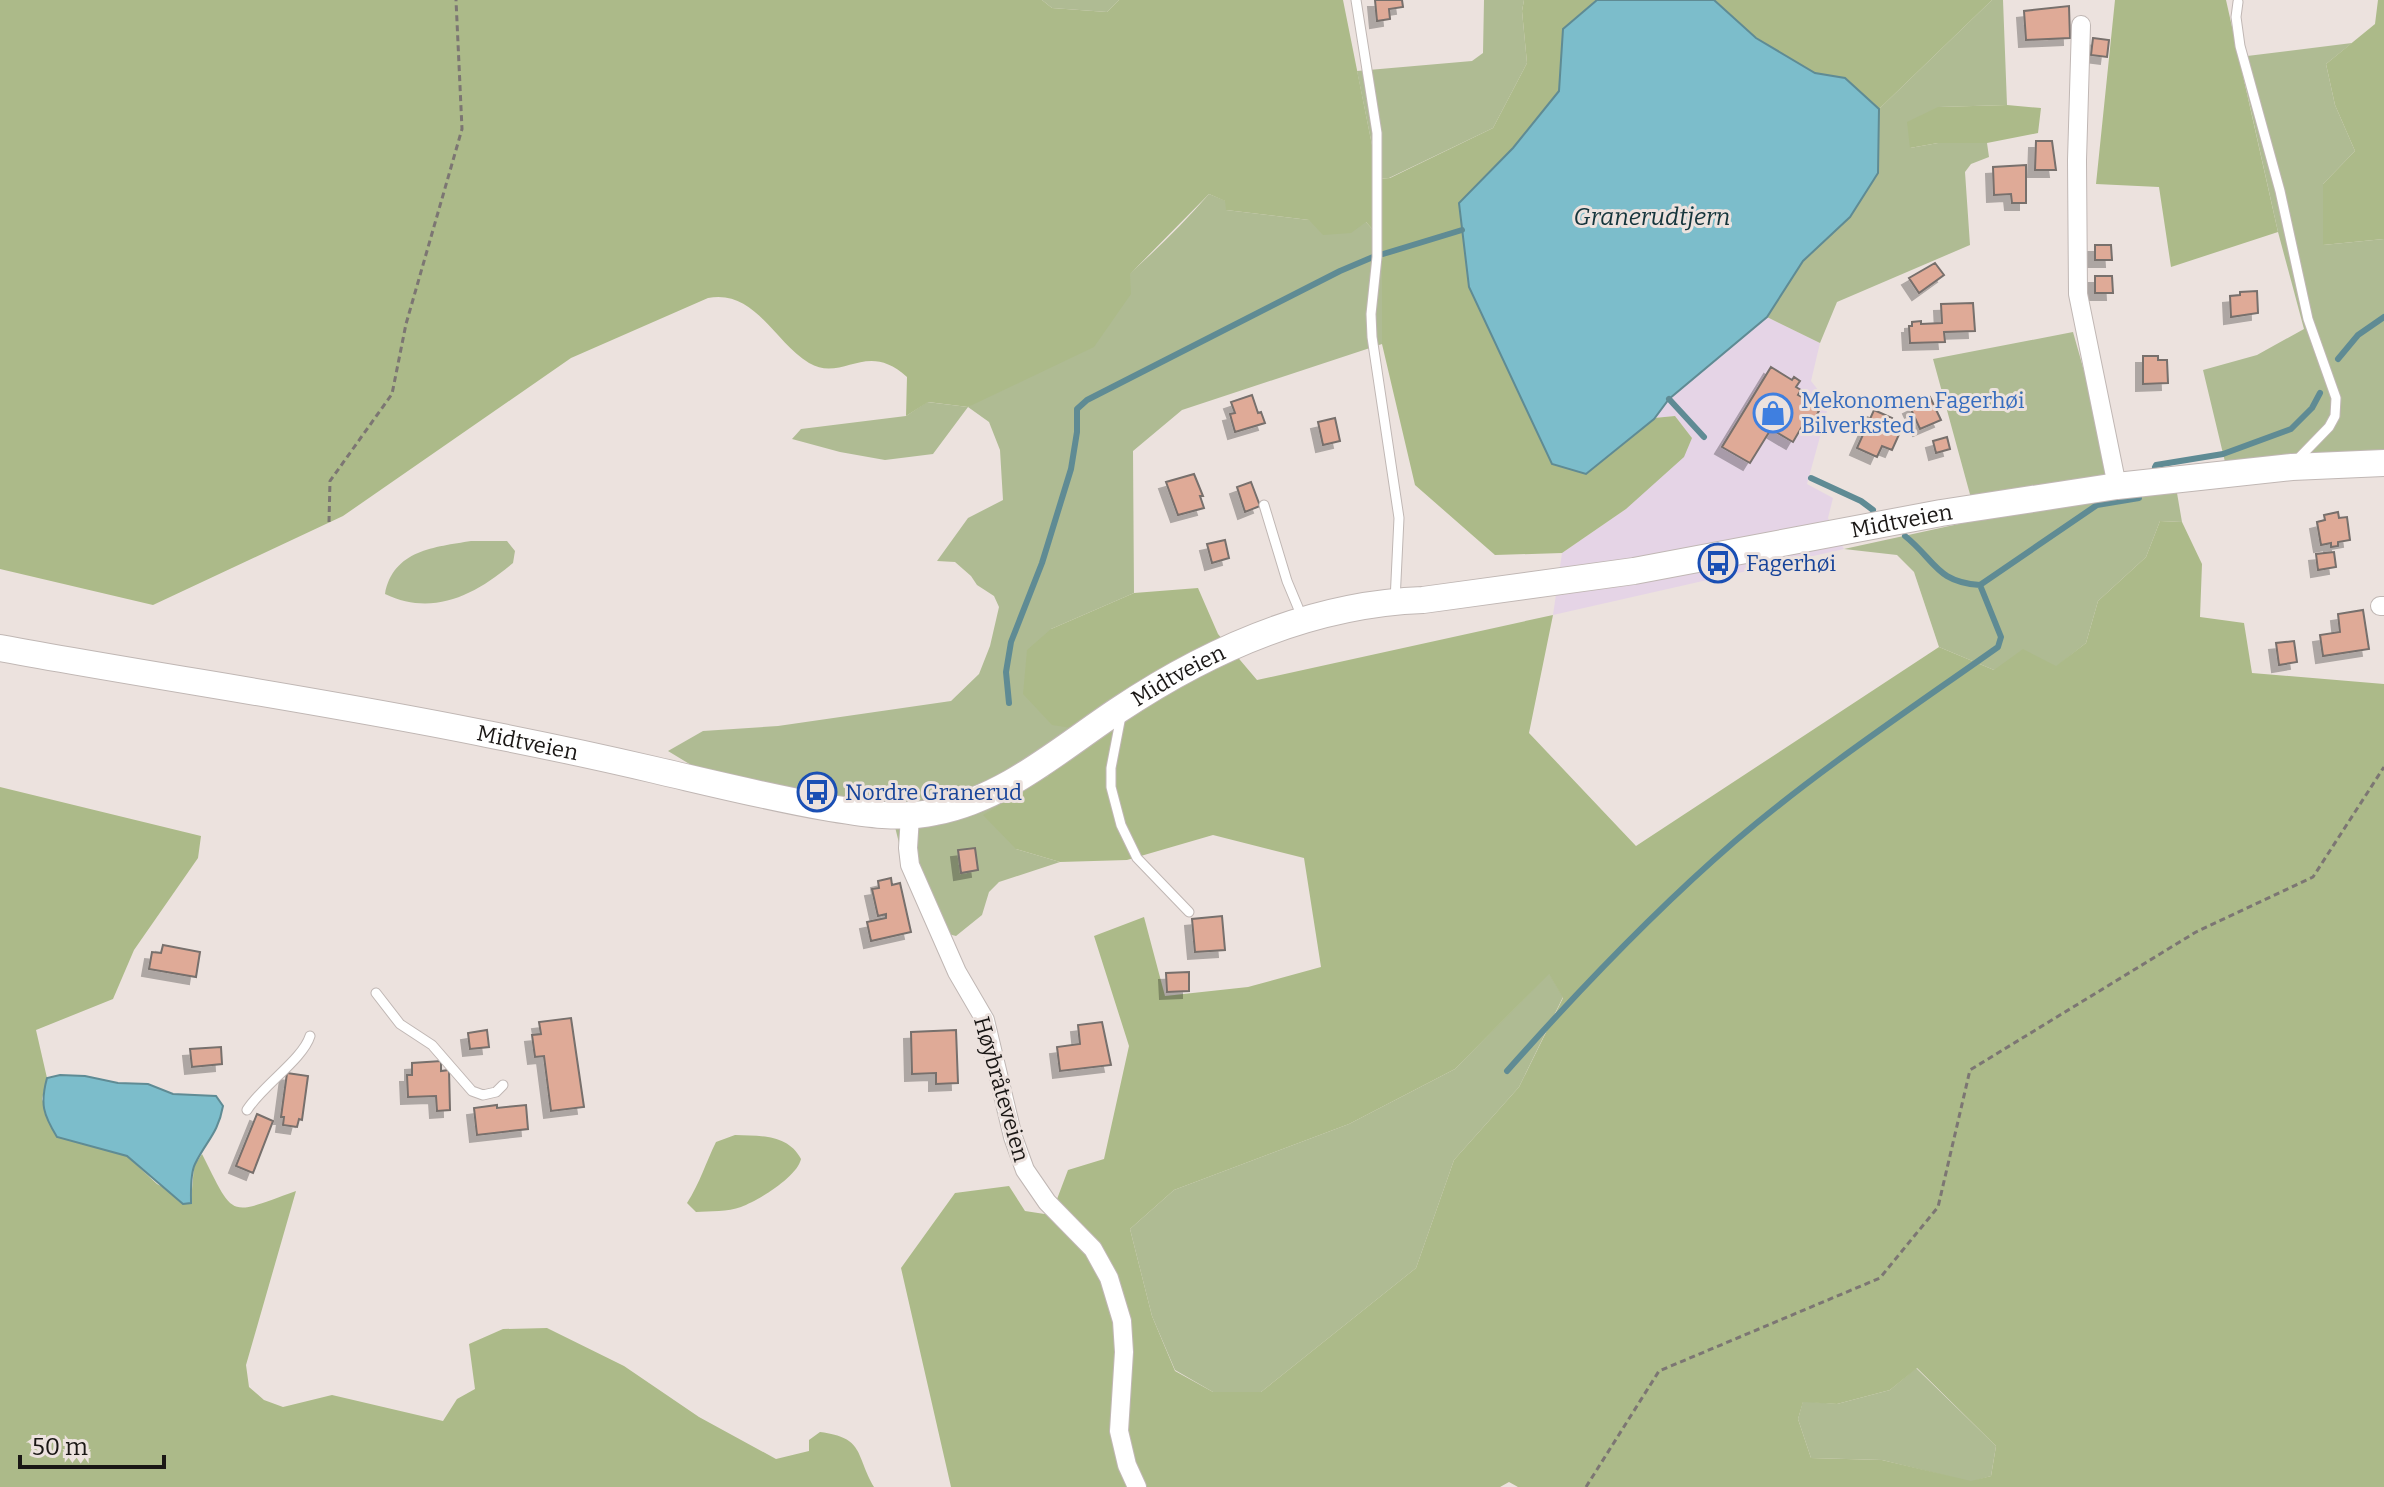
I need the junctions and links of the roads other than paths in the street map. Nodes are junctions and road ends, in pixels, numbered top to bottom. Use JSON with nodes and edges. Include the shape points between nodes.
{"nodes":[{"id":1,"x":1356,"y":0,"type":"edge"},
{"id":2,"x":2238,"y":2,"type":"dead end"},
{"id":3,"x":2081,"y":25,"type":"dead end"},
{"id":4,"x":2384,"y":463,"type":"edge"},
{"id":5,"x":2292,"y":467,"type":"junction"},
{"id":6,"x":2117,"y":486,"type":"junction"},
{"id":7,"x":1264,"y":505,"type":"dead end"},
{"id":8,"x":1395,"y":601,"type":"junction"},
{"id":9,"x":1304,"y":621,"type":"junction"},
{"id":10,"x":0,"y":648,"type":"edge"},
{"id":11,"x":1119,"y":709,"type":"junction"},
{"id":12,"x":910,"y":816,"type":"junction"},
{"id":13,"x":1189,"y":912,"type":"dead end"},
{"id":14,"x":376,"y":993,"type":"dead end"},
{"id":15,"x":310,"y":1036,"type":"dead end"},
{"id":16,"x":503,"y":1085,"type":"dead end"},
{"id":17,"x":247,"y":1110,"type":"dead end"},
{"id":18,"x":1137,"y":1487,"type":"edge"}],
"edges":[{"from":1,"to":8,"type":"lane","via":[[1377,133],[1377,257],[1371,314],[1399,518]]},
{"from":2,"to":5,"type":"lane","via":[[2240,46],[2308,319],[2336,398],[2329,427]]},
{"from":3,"to":6,"type":"street","via":[[2078,294]]},
{"from":4,"to":5,"type":"main road","name":"Midtveien"},
{"from":5,"to":6,"type":"main road","name":"Midtveien"},
{"from":6,"to":8,"type":"main road","name":"Midtveien","via":[[1634,571]]},
{"from":7,"to":9,"type":"lane"},
{"from":8,"to":9,"type":"main road","name":"Midtveien"},
{"from":9,"to":11,"type":"main road","name":"Midtveien","via":[[1201,660]]},
{"from":10,"to":12,"type":"main road","name":"Midtveien","via":[[483,733],[789,801]]},
{"from":11,"to":12,"type":"main road","name":"Midtveien","via":[[980,799]]},
{"from":11,"to":13,"type":"lane","via":[[1111,787],[1121,825],[1137,858]]},
{"from":12,"to":18,"type":"street","name":"Høybråteveien","via":[[910,865],[957,972],[985,1020],[1025,1170],[1047,1202],[1093,1249],[1109,1278],[1122,1321],[1119,1431]]},
{"from":14,"to":16,"type":"lane","via":[[400,1024],[432,1045],[472,1091],[483,1095]]},
{"from":15,"to":17,"type":"lane"}]}
